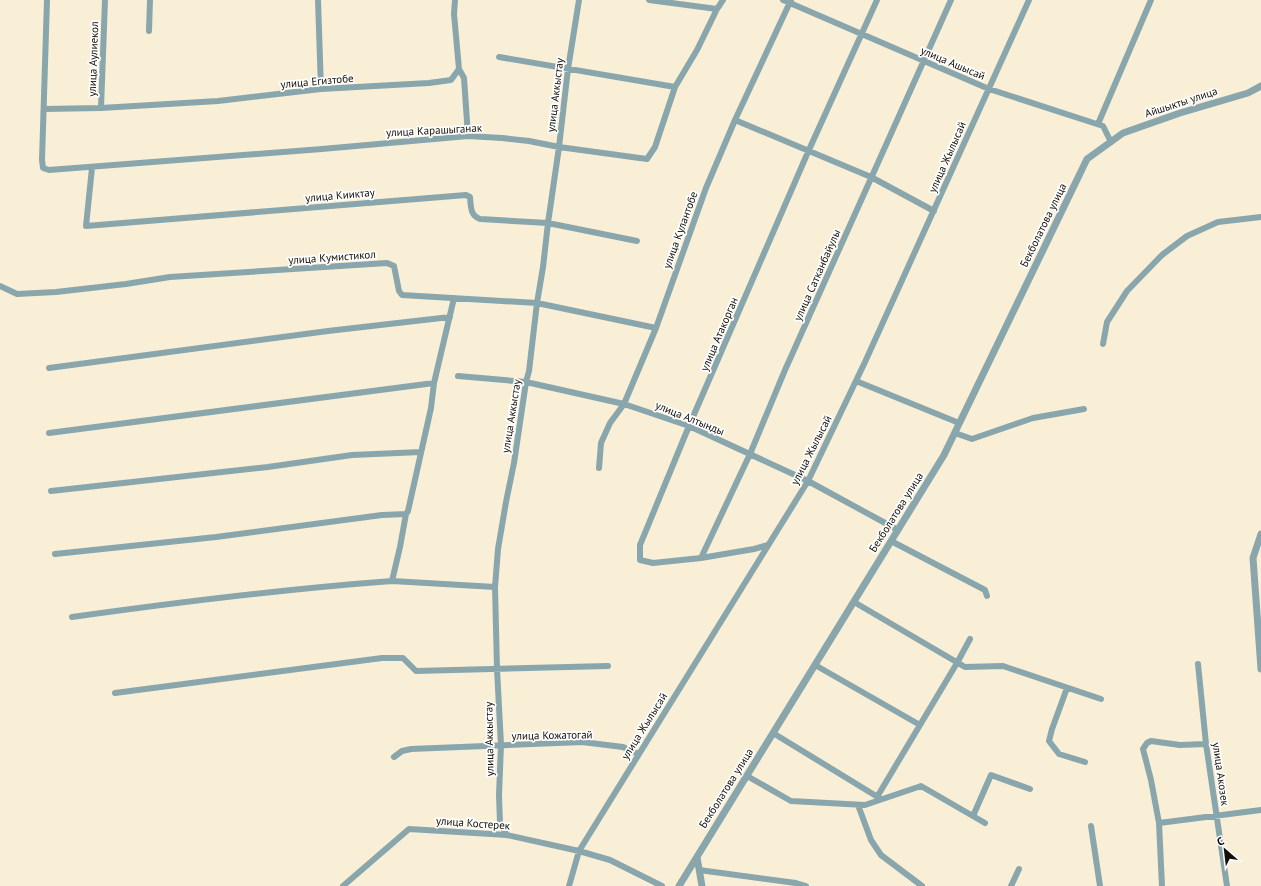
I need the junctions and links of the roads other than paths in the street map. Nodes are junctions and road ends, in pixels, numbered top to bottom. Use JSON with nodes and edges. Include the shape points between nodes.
{"nodes":[{"id":1,"x":47,"y":0,"type":"edge"},
{"id":2,"x":105,"y":0,"type":"edge"},
{"id":3,"x":150,"y":0,"type":"edge"},
{"id":4,"x":318,"y":0,"type":"edge"},
{"id":5,"x":455,"y":0,"type":"edge"},
{"id":6,"x":579,"y":0,"type":"edge"},
{"id":7,"x":649,"y":0,"type":"edge"},
{"id":8,"x":723,"y":0,"type":"edge"},
{"id":9,"x":783,"y":0,"type":"edge"},
{"id":10,"x":877,"y":0,"type":"edge"},
{"id":11,"x":951,"y":0,"type":"edge"},
{"id":12,"x":1029,"y":0,"type":"edge"},
{"id":13,"x":1151,"y":0,"type":"edge"},
{"id":14,"x":790,"y":1,"type":"edge"},
{"id":15,"x":717,"y":9,"type":"junction"},
{"id":16,"x":149,"y":31,"type":"dead end"},
{"id":17,"x":862,"y":33,"type":"junction"},
{"id":18,"x":499,"y":57,"type":"dead end"},
{"id":19,"x":923,"y":61,"type":"junction"},
{"id":20,"x":459,"y":69,"type":"junction"},
{"id":21,"x":568,"y":69,"type":"junction"},
{"id":22,"x":675,"y":87,"type":"junction"},
{"id":23,"x":1260,"y":88,"type":"edge"},
{"id":24,"x":321,"y":89,"type":"junction"},
{"id":25,"x":989,"y":89,"type":"junction"},
{"id":26,"x":101,"y":108,"type":"junction"},
{"id":27,"x":44,"y":109,"type":"junction"},
{"id":28,"x":735,"y":120,"type":"junction"},
{"id":29,"x":1098,"y":124,"type":"junction"},
{"id":30,"x":468,"y":136,"type":"junction"},
{"id":31,"x":1111,"y":142,"type":"junction"},
{"id":32,"x":559,"y":147,"type":"junction"},
{"id":33,"x":808,"y":152,"type":"junction"},
{"id":34,"x":92,"y":168,"type":"junction"},
{"id":35,"x":871,"y":178,"type":"junction"},
{"id":36,"x":934,"y":211,"type":"junction"},
{"id":37,"x":1261,"y":217,"type":"edge"},
{"id":38,"x":548,"y":224,"type":"junction"},
{"id":39,"x":637,"y":241,"type":"dead end"},
{"id":40,"x":0,"y":286,"type":"edge"},
{"id":41,"x":454,"y":298,"type":"junction"},
{"id":42,"x":537,"y":303,"type":"junction"},
{"id":43,"x":450,"y":317,"type":"junction"},
{"id":44,"x":656,"y":328,"type":"junction"},
{"id":45,"x":1103,"y":344,"type":"dead end"},
{"id":46,"x":49,"y":368,"type":"dead end"},
{"id":47,"x":458,"y":376,"type":"dead end"},
{"id":48,"x":856,"y":381,"type":"junction"},
{"id":49,"x":526,"y":382,"type":"junction"},
{"id":50,"x":434,"y":383,"type":"junction"},
{"id":51,"x":624,"y":404,"type":"junction"},
{"id":52,"x":1084,"y":410,"type":"dead end"},
{"id":53,"x":960,"y":423,"type":"junction"},
{"id":54,"x":689,"y":426,"type":"junction"},
{"id":55,"x":955,"y":433,"type":"junction"},
{"id":56,"x":49,"y":434,"type":"dead end"},
{"id":57,"x":421,"y":452,"type":"junction"},
{"id":58,"x":750,"y":454,"type":"junction"},
{"id":59,"x":599,"y":468,"type":"dead end"},
{"id":60,"x":808,"y":481,"type":"junction"},
{"id":61,"x":51,"y":491,"type":"dead end"},
{"id":62,"x":406,"y":514,"type":"junction"},
{"id":63,"x":898,"y":530,"type":"junction"},
{"id":64,"x":1261,"y":534,"type":"edge"},
{"id":65,"x":891,"y":541,"type":"junction"},
{"id":66,"x":768,"y":545,"type":"junction"},
{"id":67,"x":55,"y":554,"type":"dead end"},
{"id":68,"x":701,"y":558,"type":"junction"},
{"id":69,"x":392,"y":581,"type":"junction"},
{"id":70,"x":495,"y":586,"type":"junction"},
{"id":71,"x":987,"y":596,"type":"dead end"},
{"id":72,"x":854,"y":602,"type":"junction"},
{"id":73,"x":72,"y":617,"type":"dead end"},
{"id":74,"x":970,"y":639,"type":"dead end"},
{"id":75,"x":958,"y":663,"type":"junction"},
{"id":76,"x":1198,"y":664,"type":"dead end"},
{"id":77,"x":815,"y":665,"type":"junction"},
{"id":78,"x":608,"y":666,"type":"dead end"},
{"id":79,"x":497,"y":669,"type":"junction"},
{"id":80,"x":1261,"y":669,"type":"edge"},
{"id":81,"x":1067,"y":688,"type":"junction"},
{"id":82,"x":115,"y":693,"type":"dead end"},
{"id":83,"x":1101,"y":699,"type":"dead end"},
{"id":84,"x":920,"y":725,"type":"junction"},
{"id":85,"x":773,"y":733,"type":"junction"},
{"id":86,"x":1206,"y":744,"type":"junction"},
{"id":87,"x":501,"y":745,"type":"junction"},
{"id":88,"x":638,"y":754,"type":"junction"},
{"id":89,"x":394,"y":757,"type":"dead end"},
{"id":90,"x":1085,"y":762,"type":"dead end"},
{"id":91,"x":747,"y":776,"type":"junction"},
{"id":92,"x":1030,"y":789,"type":"dead end"},
{"id":93,"x":880,"y":798,"type":"junction"},
{"id":94,"x":858,"y":805,"type":"junction"},
{"id":95,"x":1261,"y":810,"type":"edge"},
{"id":96,"x":973,"y":816,"type":"junction"},
{"id":97,"x":1217,"y":816,"type":"junction"},
{"id":98,"x":985,"y":823,"type":"dead end"},
{"id":99,"x":1159,"y":823,"type":"junction"},
{"id":100,"x":1091,"y":826,"type":"dead end"},
{"id":101,"x":507,"y":835,"type":"junction"},
{"id":102,"x":579,"y":851,"type":"junction"},
{"id":103,"x":697,"y":857,"type":"junction"},
{"id":104,"x":1018,"y":869,"type":"dead end"},
{"id":105,"x":699,"y":870,"type":"junction"},
{"id":106,"x":343,"y":886,"type":"edge"},
{"id":107,"x":569,"y":886,"type":"edge"},
{"id":108,"x":662,"y":886,"type":"edge"},
{"id":109,"x":679,"y":886,"type":"edge"},
{"id":110,"x":702,"y":886,"type":"edge"},
{"id":111,"x":806,"y":886,"type":"edge"},
{"id":112,"x":922,"y":886,"type":"edge"},
{"id":113,"x":1011,"y":886,"type":"edge"},
{"id":114,"x":1100,"y":886,"type":"edge"},
{"id":115,"x":1162,"y":886,"type":"edge"},
{"id":116,"x":1227,"y":886,"type":"edge"}],
"edges":[{"from":1,"to":27,"type":"street"},
{"from":2,"to":26,"type":"street","name":"улица Аулиекол"},
{"from":3,"to":16,"type":"street"},
{"from":4,"to":24,"type":"street"},
{"from":5,"to":20,"type":"street"},
{"from":6,"to":21,"type":"street","name":"улица Аккыстау"},
{"from":7,"to":15,"type":"street"},
{"from":8,"to":15,"type":"street","name":"улица Карашыганак"},
{"from":9,"to":14,"type":"street","name":"улица Ашысай"},
{"from":10,"to":17,"type":"street","name":"улица Атакорган"},
{"from":11,"to":19,"type":"street","name":"улица Сатканбайулы"},
{"from":12,"to":25,"type":"street","name":"улица Жылысай"},
{"from":13,"to":29,"type":"street"},
{"from":14,"to":17,"type":"street","name":"улица Ашысай"},
{"from":14,"to":28,"type":"street","name":"улица Кулантобе"},
{"from":15,"to":22,"type":"street","name":"улица Карашыганак","via":[[698,50]]},
{"from":17,"to":19,"type":"street","name":"улица Ашысай"},
{"from":17,"to":33,"type":"street","name":"улица Атакорган"},
{"from":18,"to":21,"type":"street"},
{"from":19,"to":25,"type":"street","name":"улица Ашысай"},
{"from":19,"to":35,"type":"street","name":"улица Сатканбайулы"},
{"from":20,"to":24,"type":"street","name":"улица Егизтобе","via":[[451,80],[445,82]]},
{"from":20,"to":30,"type":"street","via":[[464,78]]},
{"from":21,"to":22,"type":"street"},
{"from":21,"to":32,"type":"street","name":"улица Аккыстау"},
{"from":22,"to":32,"type":"street","name":"улица Карашыганак","via":[[655,147],[647,159]]},
{"from":23,"to":31,"type":"street","name":"Айшыкты улица","via":[[1123,133]]},
{"from":24,"to":26,"type":"street","name":"улица Егизтобе","via":[[218,101]]},
{"from":25,"to":29,"type":"street","name":"улица Ашысай"},
{"from":25,"to":36,"type":"street","name":"улица Жылысай"},
{"from":26,"to":27,"type":"street","name":"улица Аулиекол"},
{"from":27,"to":34,"type":"street","name":"улица Карашыганак","via":[[43,168]]},
{"from":28,"to":33,"type":"street"},
{"from":28,"to":44,"type":"street","name":"улица Кулантобе","via":[[706,188]]},
{"from":29,"to":31,"type":"street","via":[[1103,126]]},
{"from":30,"to":32,"type":"street","name":"улица Карашыганак","via":[[523,140]]},
{"from":30,"to":34,"type":"street","name":"улица Карашыганак"},
{"from":31,"to":53,"type":"street","name":"Бекболатова улица","via":[[1087,159]]},
{"from":32,"to":38,"type":"street","name":"улица Аккыстау"},
{"from":33,"to":35,"type":"street"},
{"from":33,"to":54,"type":"street","name":"улица Атакорган"},
{"from":34,"to":38,"type":"street","name":"улица Кииктау","via":[[86,226],[466,195],[470,197],[472,212],[480,218]]},
{"from":35,"to":36,"type":"street"},
{"from":35,"to":58,"type":"street","name":"улица Сатканбайулы"},
{"from":36,"to":48,"type":"street","name":"улица Жылысай"},
{"from":37,"to":45,"type":"street","via":[[1218,222],[1187,236],[1162,255],[1126,291],[1107,322]]},
{"from":38,"to":39,"type":"street","name":"улица Кииктау"},
{"from":38,"to":42,"type":"street","name":"улица Аккыстау"},
{"from":40,"to":41,"type":"street","name":"улица Кумистикол","via":[[17,294],[56,292],[170,277],[387,263],[394,266],[402,295]]},
{"from":41,"to":42,"type":"street","name":"улица Кумистикол"},
{"from":41,"to":43,"type":"street"},
{"from":42,"to":44,"type":"street","name":"улица Кумистикол"},
{"from":42,"to":49,"type":"street","name":"улица Аккыстау"},
{"from":43,"to":46,"type":"street"},
{"from":43,"to":50,"type":"street"},
{"from":44,"to":51,"type":"street","name":"улица Кулантобе"},
{"from":47,"to":49,"type":"street","name":"улица Алтынды"},
{"from":48,"to":53,"type":"street"},
{"from":48,"to":60,"type":"street","name":"улица Жылысай"},
{"from":49,"to":51,"type":"street","name":"улица Алтынды"},
{"from":49,"to":70,"type":"street","name":"улица Аккыстау","via":[[498,550]]},
{"from":50,"to":56,"type":"street"},
{"from":50,"to":57,"type":"street"},
{"from":51,"to":54,"type":"street","name":"улица Алтынды"},
{"from":51,"to":59,"type":"street","name":"улица Кулантобе","via":[[610,423],[601,443]]},
{"from":52,"to":55,"type":"street","via":[[1033,418],[972,439]]},
{"from":53,"to":55,"type":"street","name":"Бекболатова улица"},
{"from":54,"to":58,"type":"street","name":"улица Алтынды"},
{"from":54,"to":68,"type":"street","name":"улица Атакорган","via":[[640,545],[640,560],[653,563]]},
{"from":55,"to":63,"type":"street","name":"Бекболатова улица"},
{"from":57,"to":61,"type":"street","via":[[352,455],[246,470]]},
{"from":57,"to":62,"type":"street"},
{"from":58,"to":60,"type":"street","name":"улица Алтынды"},
{"from":58,"to":68,"type":"street","name":"улица Сатканбайулы"},
{"from":60,"to":63,"type":"street","name":"улица Алтынды"},
{"from":60,"to":66,"type":"street","name":"улица Жылысай"},
{"from":62,"to":67,"type":"street"},
{"from":62,"to":69,"type":"street"},
{"from":63,"to":65,"type":"street","name":"Бекболатова улица"},
{"from":64,"to":80,"type":"street","via":[[1253,558]]},
{"from":65,"to":71,"type":"street","via":[[985,590]]},
{"from":65,"to":72,"type":"street","name":"Бекболатова улица"},
{"from":66,"to":68,"type":"street","name":"улица Атакорган"},
{"from":66,"to":88,"type":"street","name":"улица Жылысай"},
{"from":69,"to":70,"type":"street"},
{"from":69,"to":73,"type":"street","via":[[268,592]]},
{"from":70,"to":79,"type":"street","name":"улица Аккыстау"},
{"from":72,"to":75,"type":"street"},
{"from":72,"to":77,"type":"street","name":"Бекболатова улица"},
{"from":74,"to":75,"type":"street"},
{"from":75,"to":81,"type":"street","via":[[965,667],[1003,666]]},
{"from":75,"to":84,"type":"street"},
{"from":76,"to":86,"type":"street","name":"улица Акозек"},
{"from":77,"to":84,"type":"street"},
{"from":77,"to":85,"type":"street","name":"Бекболатова улица"},
{"from":78,"to":79,"type":"street"},
{"from":79,"to":82,"type":"street","via":[[416,671],[403,658],[382,658]]},
{"from":79,"to":87,"type":"street","name":"улица Аккыстау"},
{"from":81,"to":83,"type":"street"},
{"from":81,"to":90,"type":"street","via":[[1049,741],[1059,754]]},
{"from":84,"to":93,"type":"street"},
{"from":85,"to":91,"type":"street","name":"Бекболатова улица"},
{"from":85,"to":93,"type":"street"},
{"from":86,"to":97,"type":"street","name":"улица Акозек"},
{"from":86,"to":99,"type":"street","via":[[1180,745],[1151,741],[1143,749]]},
{"from":87,"to":88,"type":"street","name":"улица Кожатогай","via":[[582,742],[623,747]]},
{"from":87,"to":89,"type":"street","name":"улица Кожатогай","via":[[411,749]]},
{"from":87,"to":101,"type":"street","name":"улица Аккыстау","via":[[500,823]]},
{"from":88,"to":102,"type":"street","name":"улица Жылысай"},
{"from":91,"to":94,"type":"street","via":[[791,800]]},
{"from":91,"to":103,"type":"street","name":"Бекболатова улица"},
{"from":92,"to":96,"type":"street","via":[[991,775]]},
{"from":93,"to":94,"type":"street","via":[[865,806]]},
{"from":93,"to":96,"type":"street","via":[[921,786]]},
{"from":94,"to":112,"type":"street","via":[[881,855]]},
{"from":95,"to":97,"type":"street"},
{"from":96,"to":98,"type":"street"},
{"from":97,"to":99,"type":"street"},
{"from":97,"to":116,"type":"street","name":"улица Акозек"},
{"from":99,"to":115,"type":"street"},
{"from":100,"to":114,"type":"street"},
{"from":101,"to":102,"type":"street","name":"улица Костерек"},
{"from":101,"to":106,"type":"street","name":"улица Костерек","via":[[409,829]]},
{"from":102,"to":107,"type":"street","name":"улица Жылысай"},
{"from":102,"to":108,"type":"street","name":"улица Костерек","via":[[610,860]]},
{"from":103,"to":105,"type":"street"},
{"from":103,"to":109,"type":"street","name":"Бекболатова улица"},
{"from":104,"to":113,"type":"street"},
{"from":105,"to":110,"type":"street"},
{"from":105,"to":111,"type":"street"}]}
